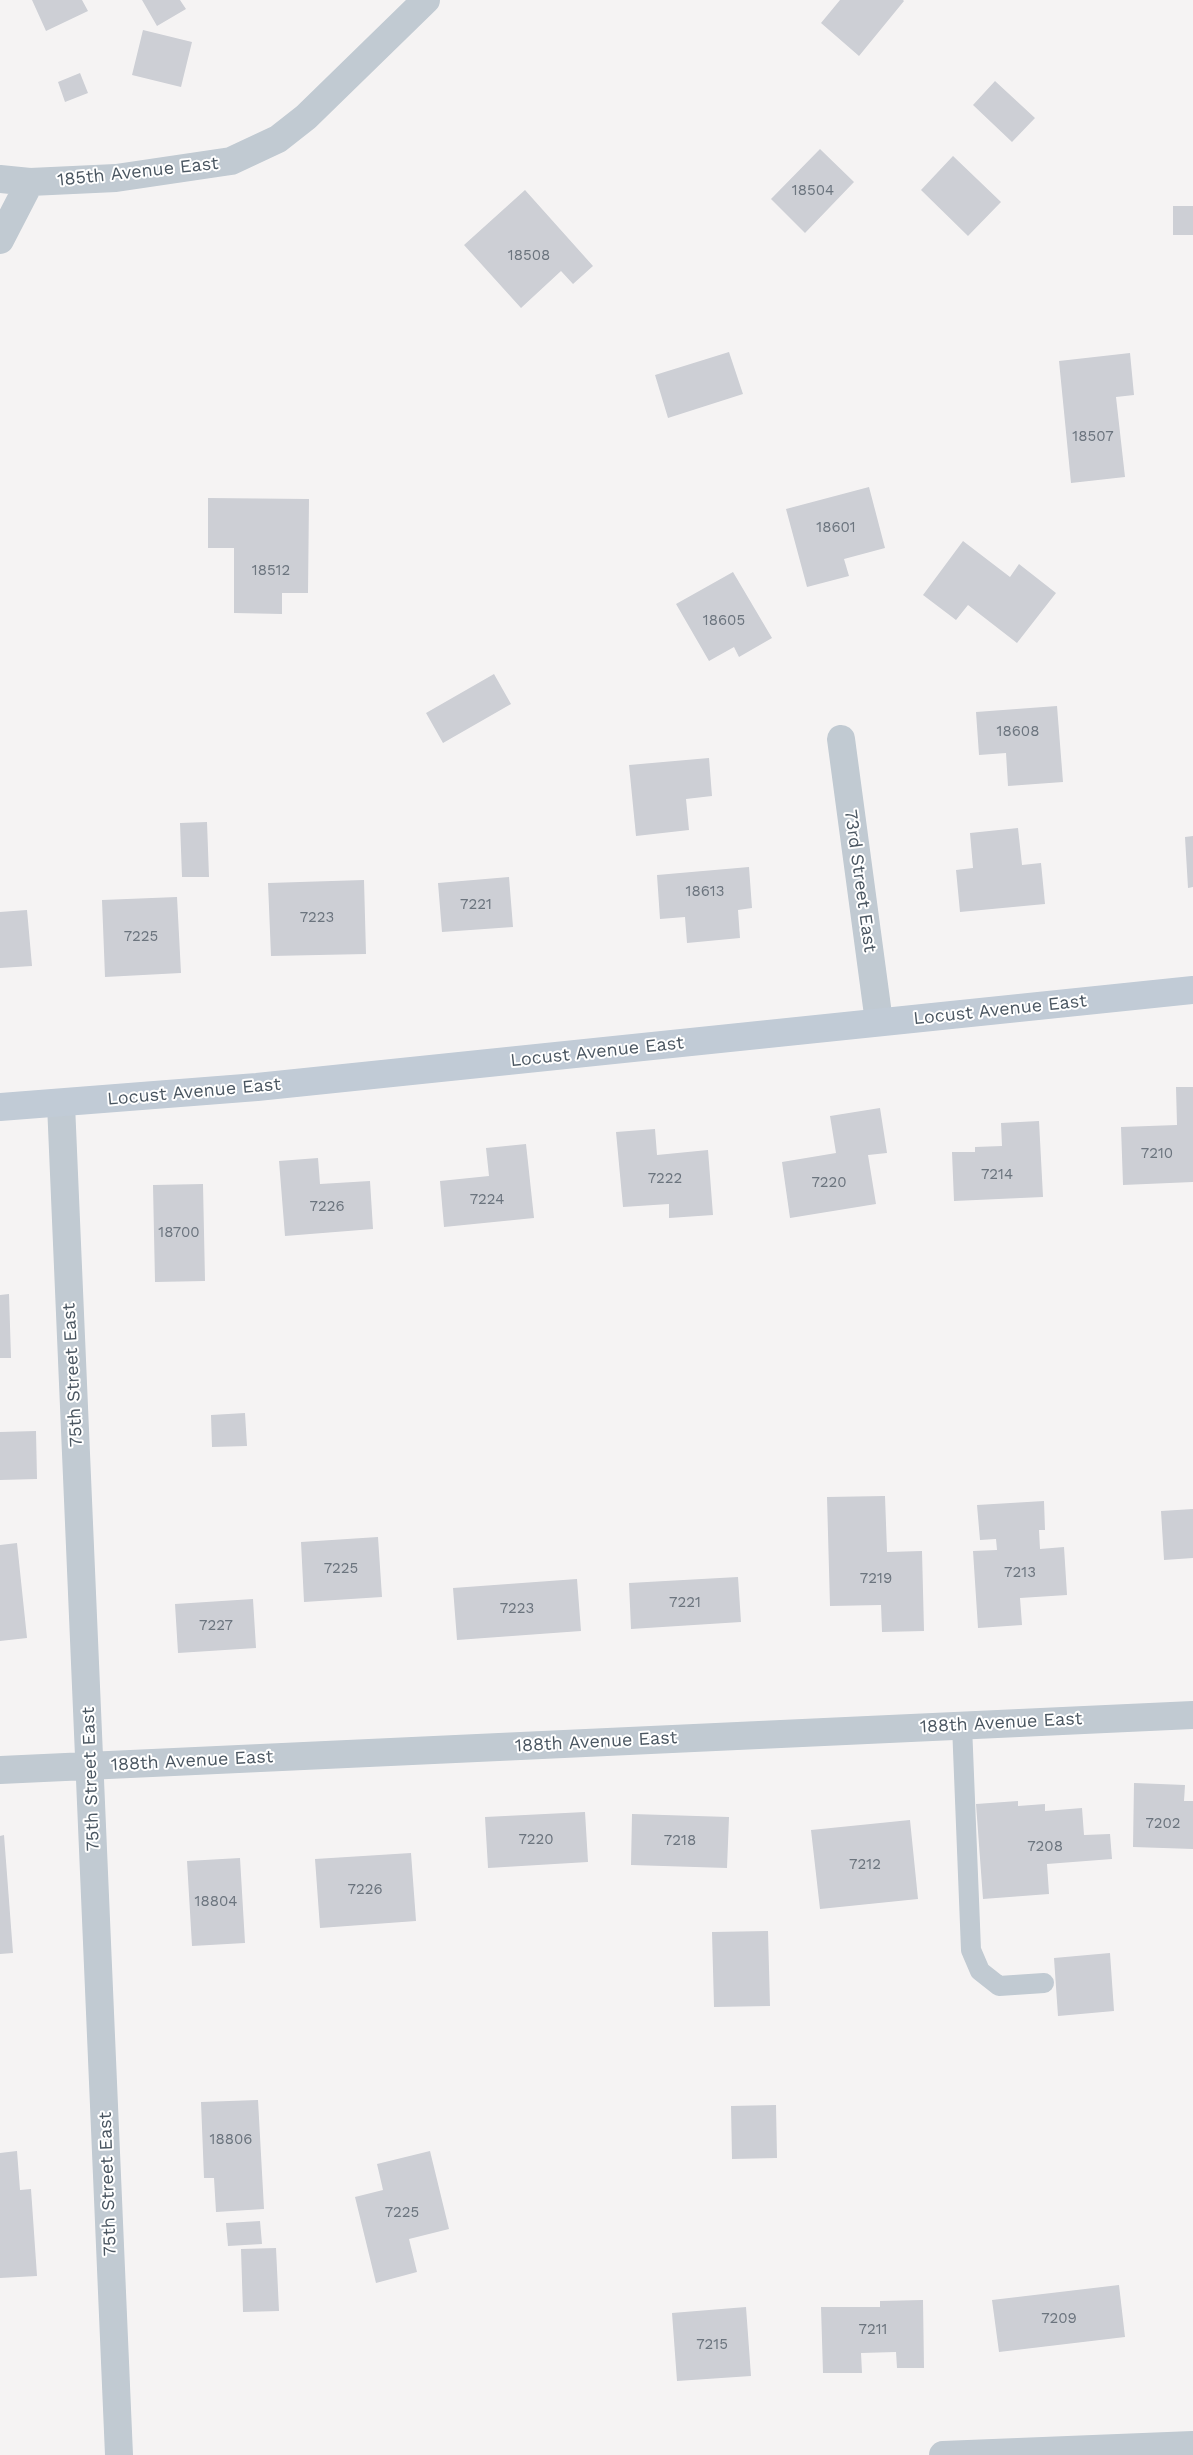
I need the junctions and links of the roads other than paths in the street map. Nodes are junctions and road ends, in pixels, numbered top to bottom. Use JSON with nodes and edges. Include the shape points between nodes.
{"nodes":[{"id":1,"x":426,"y":0,"type":"edge"},
{"id":2,"x":0,"y":178,"type":"edge"},
{"id":3,"x":30,"y":182,"type":"junction"},
{"id":4,"x":0,"y":240,"type":"edge"},
{"id":5,"x":841,"y":739,"type":"dead end"},
{"id":6,"x":1193,"y":990,"type":"edge"},
{"id":7,"x":879,"y":1022,"type":"junction"},
{"id":8,"x":60,"y":1104,"type":"junction"},
{"id":9,"x":0,"y":1107,"type":"edge"},
{"id":10,"x":1193,"y":1715,"type":"edge"},
{"id":11,"x":962,"y":1725,"type":"junction"},
{"id":12,"x":90,"y":1765,"type":"junction"},
{"id":13,"x":0,"y":1770,"type":"edge"},
{"id":14,"x":1044,"y":1983,"type":"dead end"},
{"id":15,"x":1193,"y":2445,"type":"edge"},
{"id":16,"x":119,"y":2455,"type":"edge"},
{"id":17,"x":943,"y":2455,"type":"edge"}],
"edges":[{"from":1,"to":3,"type":"street","name":"185th Avenue East","via":[[306,117],[278,139],[231,161],[116,178]]},
{"from":2,"to":3,"type":"street","name":"185th Avenue East"},
{"from":3,"to":4,"type":"street"},
{"from":5,"to":7,"type":"street","name":"73rd Street East"},
{"from":6,"to":7,"type":"street","name":"Locust Avenue East"},
{"from":7,"to":8,"type":"street","name":"Locust Avenue East","via":[[258,1087]]},
{"from":8,"to":9,"type":"street","name":"Locust Avenue East"},
{"from":8,"to":12,"type":"street","name":"75th Street East"},
{"from":10,"to":11,"type":"street","name":"188th Avenue East"},
{"from":11,"to":12,"type":"street","name":"188th Avenue East"},
{"from":11,"to":14,"type":"lane","via":[[971,1950],[980,1971],[998,1986]]},
{"from":12,"to":13,"type":"street","name":"188th Avenue East"},
{"from":12,"to":16,"type":"street","name":"75th Street East"},
{"from":15,"to":17,"type":"street"}]}
